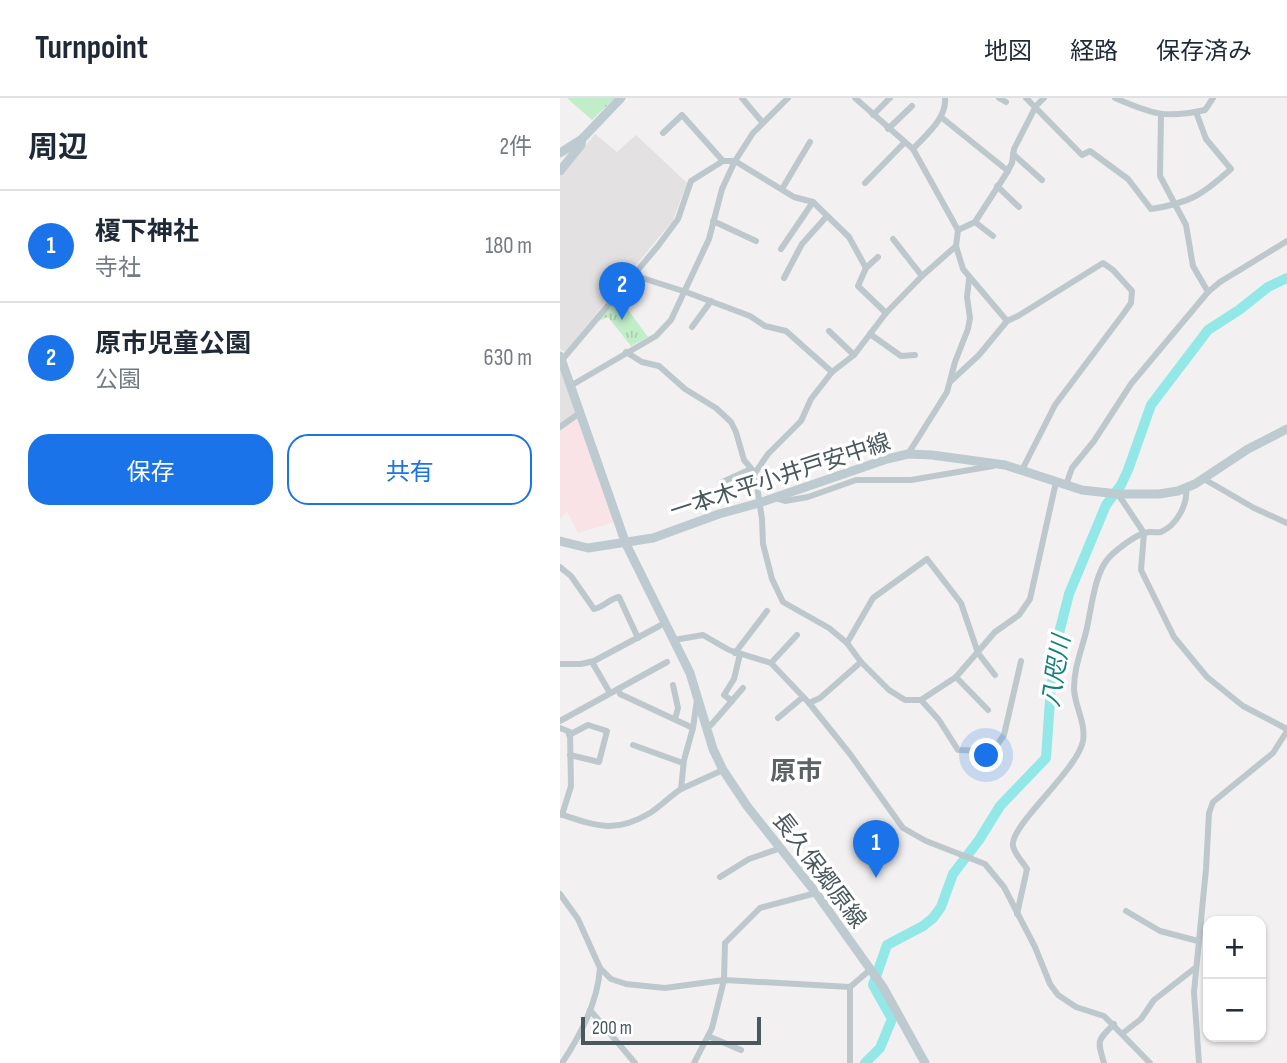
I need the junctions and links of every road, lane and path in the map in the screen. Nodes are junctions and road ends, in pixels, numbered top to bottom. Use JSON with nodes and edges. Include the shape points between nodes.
{"nodes":[{"id":1,"x":621,"y":98,"type":"edge"},
{"id":2,"x":742,"y":98,"type":"edge"},
{"id":3,"x":788,"y":98,"type":"edge"},
{"id":4,"x":855,"y":98,"type":"edge"},
{"id":5,"x":890,"y":98,"type":"edge"},
{"id":6,"x":945,"y":98,"type":"edge"},
{"id":7,"x":999,"y":98,"type":"edge"},
{"id":8,"x":1026,"y":98,"type":"edge"},
{"id":9,"x":1044,"y":98,"type":"edge"},
{"id":10,"x":1115,"y":98,"type":"edge"},
{"id":11,"x":1213,"y":98,"type":"edge"},
{"id":12,"x":1006,"y":102,"type":"dead end"},
{"id":13,"x":912,"y":106,"type":"dead end"},
{"id":14,"x":1036,"y":106,"type":"junction"},
{"id":15,"x":1196,"y":112,"type":"junction"},
{"id":16,"x":873,"y":114,"type":"junction"},
{"id":17,"x":1161,"y":115,"type":"junction"},
{"id":18,"x":941,"y":117,"type":"junction"},
{"id":19,"x":763,"y":122,"type":"junction"},
{"id":20,"x":888,"y":129,"type":"junction"},
{"id":21,"x":663,"y":133,"type":"dead end"},
{"id":22,"x":582,"y":139,"type":"junction"},
{"id":23,"x":810,"y":142,"type":"dead end"},
{"id":24,"x":904,"y":143,"type":"junction"},
{"id":25,"x":913,"y":149,"type":"junction"},
{"id":26,"x":560,"y":153,"type":"edge"},
{"id":27,"x":1013,"y":154,"type":"junction"},
{"id":28,"x":723,"y":161,"type":"junction"},
{"id":29,"x":735,"y":161,"type":"junction"},
{"id":30,"x":560,"y":171,"type":"edge"},
{"id":31,"x":1008,"y":171,"type":"junction"},
{"id":32,"x":1042,"y":180,"type":"dead end"},
{"id":33,"x":865,"y":183,"type":"dead end"},
{"id":34,"x":997,"y":186,"type":"junction"},
{"id":35,"x":782,"y":189,"type":"junction"},
{"id":36,"x":813,"y":202,"type":"junction"},
{"id":37,"x":1177,"y":205,"type":"junction"},
{"id":38,"x":1018,"y":207,"type":"dead end"},
{"id":39,"x":827,"y":216,"type":"junction"},
{"id":40,"x":713,"y":221,"type":"junction"},
{"id":41,"x":975,"y":222,"type":"junction"},
{"id":42,"x":958,"y":230,"type":"junction"},
{"id":43,"x":993,"y":236,"type":"dead end"},
{"id":44,"x":893,"y":239,"type":"dead end"},
{"id":45,"x":756,"y":241,"type":"dead end"},
{"id":46,"x":1287,"y":241,"type":"edge"},
{"id":47,"x":956,"y":246,"type":"junction"},
{"id":48,"x":781,"y":249,"type":"dead end"},
{"id":49,"x":878,"y":257,"type":"dead end"},
{"id":50,"x":866,"y":268,"type":"junction"},
{"id":51,"x":633,"y":275,"type":"junction"},
{"id":52,"x":922,"y":276,"type":"junction"},
{"id":53,"x":784,"y":278,"type":"dead end"},
{"id":54,"x":970,"y":279,"type":"junction"},
{"id":55,"x":687,"y":292,"type":"junction"},
{"id":56,"x":1208,"y":292,"type":"junction"},
{"id":57,"x":711,"y":301,"type":"junction"},
{"id":58,"x":886,"y":313,"type":"junction"},
{"id":59,"x":1007,"y":321,"type":"junction"},
{"id":60,"x":692,"y":327,"type":"dead end"},
{"id":61,"x":829,"y":331,"type":"dead end"},
{"id":62,"x":870,"y":334,"type":"junction"},
{"id":63,"x":626,"y":352,"type":"junction"},
{"id":64,"x":854,"y":355,"type":"junction"},
{"id":65,"x":915,"y":355,"type":"dead end"},
{"id":66,"x":561,"y":358,"type":"edge"},
{"id":67,"x":832,"y":372,"type":"junction"},
{"id":68,"x":950,"y":382,"type":"junction"},
{"id":69,"x":572,"y":385,"type":"junction"},
{"id":70,"x":581,"y":412,"type":"junction"},
{"id":71,"x":560,"y":427,"type":"edge"},
{"id":72,"x":1287,"y":429,"type":"edge"},
{"id":73,"x":908,"y":454,"type":"junction"},
{"id":74,"x":1001,"y":464,"type":"junction"},
{"id":75,"x":1022,"y":470,"type":"junction"},
{"id":76,"x":753,"y":471,"type":"junction"},
{"id":77,"x":1204,"y":479,"type":"junction"},
{"id":78,"x":1056,"y":482,"type":"junction"},
{"id":79,"x":720,"y":483,"type":"dead end"},
{"id":80,"x":1066,"y":485,"type":"junction"},
{"id":81,"x":1186,"y":488,"type":"junction"},
{"id":82,"x":1118,"y":494,"type":"junction"},
{"id":83,"x":775,"y":498,"type":"junction"},
{"id":84,"x":759,"y":502,"type":"junction"},
{"id":85,"x":1287,"y":523,"type":"edge"},
{"id":86,"x":1143,"y":533,"type":"junction"},
{"id":87,"x":560,"y":541,"type":"edge"},
{"id":88,"x":626,"y":544,"type":"junction"},
{"id":89,"x":560,"y":567,"type":"edge"},
{"id":90,"x":767,"y":611,"type":"dead end"},
{"id":91,"x":665,"y":623,"type":"junction"},
{"id":92,"x":797,"y":635,"type":"dead end"},
{"id":93,"x":638,"y":638,"type":"junction"},
{"id":94,"x":674,"y":640,"type":"junction"},
{"id":95,"x":847,"y":643,"type":"junction"},
{"id":96,"x":978,"y":653,"type":"junction"},
{"id":97,"x":737,"y":654,"type":"junction"},
{"id":98,"x":1021,"y":661,"type":"dead end"},
{"id":99,"x":592,"y":662,"type":"junction"},
{"id":100,"x":667,"y":662,"type":"dead end"},
{"id":101,"x":861,"y":662,"type":"junction"},
{"id":102,"x":771,"y":663,"type":"junction"},
{"id":103,"x":560,"y":664,"type":"edge"},
{"id":104,"x":995,"y":674,"type":"dead end"},
{"id":105,"x":956,"y":677,"type":"junction"},
{"id":106,"x":673,"y":685,"type":"dead end"},
{"id":107,"x":743,"y":688,"type":"dead end"},
{"id":108,"x":618,"y":689,"type":"junction"},
{"id":109,"x":610,"y":693,"type":"junction"},
{"id":110,"x":803,"y":697,"type":"junction"},
{"id":111,"x":697,"y":700,"type":"junction"},
{"id":112,"x":921,"y":700,"type":"junction"},
{"id":113,"x":733,"y":701,"type":"junction"},
{"id":114,"x":809,"y":703,"type":"junction"},
{"id":115,"x":988,"y":710,"type":"dead end"},
{"id":116,"x":778,"y":718,"type":"dead end"},
{"id":117,"x":675,"y":719,"type":"junction"},
{"id":118,"x":560,"y":722,"type":"edge"},
{"id":119,"x":706,"y":727,"type":"junction"},
{"id":120,"x":560,"y":728,"type":"edge"},
{"id":121,"x":693,"y":728,"type":"junction"},
{"id":122,"x":1287,"y":730,"type":"edge"},
{"id":123,"x":569,"y":735,"type":"junction"},
{"id":124,"x":633,"y":746,"type":"dead end"},
{"id":125,"x":570,"y":755,"type":"junction"},
{"id":126,"x":683,"y":763,"type":"junction"},
{"id":127,"x":723,"y":770,"type":"junction"},
{"id":128,"x":681,"y":789,"type":"junction"},
{"id":129,"x":561,"y":815,"type":"edge"},
{"id":130,"x":781,"y":848,"type":"junction"},
{"id":131,"x":720,"y":877,"type":"dead end"},
{"id":132,"x":816,"y":893,"type":"junction"},
{"id":133,"x":560,"y":894,"type":"edge"},
{"id":134,"x":1126,"y":911,"type":"dead end"},
{"id":135,"x":1017,"y":914,"type":"junction"},
{"id":136,"x":1198,"y":941,"type":"junction"},
{"id":137,"x":600,"y":968,"type":"junction"},
{"id":138,"x":1195,"y":968,"type":"junction"},
{"id":139,"x":870,"y":969,"type":"junction"},
{"id":140,"x":724,"y":980,"type":"junction"},
{"id":141,"x":849,"y":987,"type":"junction"},
{"id":142,"x":590,"y":1010,"type":"junction"},
{"id":143,"x":1114,"y":1024,"type":"junction"},
{"id":144,"x":1123,"y":1033,"type":"junction"},
{"id":145,"x":708,"y":1037,"type":"junction"},
{"id":146,"x":741,"y":1050,"type":"dead end"},
{"id":147,"x":562,"y":1063,"type":"edge"},
{"id":148,"x":635,"y":1063,"type":"edge"},
{"id":149,"x":694,"y":1063,"type":"edge"},
{"id":150,"x":850,"y":1063,"type":"edge"},
{"id":151,"x":925,"y":1063,"type":"edge"},
{"id":152,"x":1104,"y":1063,"type":"edge"},
{"id":153,"x":1150,"y":1063,"type":"edge"},
{"id":154,"x":1199,"y":1063,"type":"edge"}],
"edges":[{"from":1,"to":22,"type":"main road"},
{"from":2,"to":19,"type":"street"},
{"from":3,"to":19,"type":"street"},
{"from":4,"to":16,"type":"street"},
{"from":5,"to":16,"type":"street"},
{"from":6,"to":18,"type":"street"},
{"from":7,"to":12,"type":"street"},
{"from":8,"to":14,"type":"street"},
{"from":9,"to":14,"type":"street"},
{"from":10,"to":17,"type":"street"},
{"from":11,"to":15,"type":"street","via":[[1205,110]]},
{"from":13,"to":20,"type":"street"},
{"from":14,"to":27,"type":"street"},
{"from":14,"to":37,"type":"street","via":[[1082,156],[1090,151],[1128,179],[1151,209]]},
{"from":15,"to":17,"type":"street"},
{"from":15,"to":37,"type":"street","via":[[1206,139],[1231,169],[1205,193]]},
{"from":16,"to":20,"type":"street"},
{"from":17,"to":37,"type":"street","via":[[1160,176]]},
{"from":18,"to":25,"type":"street"},
{"from":18,"to":31,"type":"street"},
{"from":19,"to":29,"type":"street"},
{"from":20,"to":24,"type":"street"},
{"from":21,"to":28,"type":"street","via":[[682,116]]},
{"from":22,"to":26,"type":"main road"},
{"from":22,"to":30,"type":"main road"},
{"from":23,"to":35,"type":"street"},
{"from":24,"to":25,"type":"street"},
{"from":24,"to":33,"type":"street"},
{"from":25,"to":42,"type":"street"},
{"from":27,"to":31,"type":"street"},
{"from":27,"to":32,"type":"street"},
{"from":28,"to":29,"type":"street"},
{"from":28,"to":51,"type":"street","via":[[691,181],[678,219]]},
{"from":29,"to":35,"type":"street"},
{"from":29,"to":40,"type":"street"},
{"from":31,"to":34,"type":"street"},
{"from":34,"to":38,"type":"street"},
{"from":34,"to":41,"type":"street"},
{"from":35,"to":36,"type":"street"},
{"from":36,"to":39,"type":"street"},
{"from":36,"to":48,"type":"street"},
{"from":37,"to":56,"type":"street","via":[[1186,225],[1193,266]]},
{"from":39,"to":50,"type":"street","via":[[849,237]]},
{"from":39,"to":53,"type":"street","via":[[802,244]]},
{"from":40,"to":45,"type":"street"},
{"from":40,"to":55,"type":"street"},
{"from":41,"to":42,"type":"street"},
{"from":41,"to":43,"type":"street"},
{"from":42,"to":47,"type":"street"},
{"from":44,"to":52,"type":"street"},
{"from":46,"to":56,"type":"street"},
{"from":47,"to":52,"type":"street"},
{"from":47,"to":54,"type":"street"},
{"from":49,"to":50,"type":"street"},
{"from":50,"to":58,"type":"street","via":[[858,286]]},
{"from":51,"to":55,"type":"street"},
{"from":51,"to":66,"type":"street"},
{"from":52,"to":58,"type":"street"},
{"from":54,"to":59,"type":"street"},
{"from":54,"to":68,"type":"street","via":[[970,318]]},
{"from":55,"to":57,"type":"street"},
{"from":55,"to":63,"type":"street","via":[[665,328]]},
{"from":56,"to":80,"type":"street","via":[[1131,384],[1072,468]]},
{"from":57,"to":60,"type":"street"},
{"from":57,"to":67,"type":"street","via":[[786,331]]},
{"from":58,"to":62,"type":"street"},
{"from":59,"to":68,"type":"street"},
{"from":59,"to":75,"type":"street","via":[[1103,263],[1132,291],[1124,313],[1055,405]]},
{"from":61,"to":64,"type":"street"},
{"from":62,"to":64,"type":"street"},
{"from":62,"to":65,"type":"street","via":[[901,356]]},
{"from":63,"to":69,"type":"street"},
{"from":63,"to":76,"type":"street","via":[[659,366],[731,422],[744,460]]},
{"from":64,"to":67,"type":"street"},
{"from":66,"to":69,"type":"main road","name":"長久保郷原線"},
{"from":67,"to":76,"type":"street","via":[[801,421]]},
{"from":68,"to":73,"type":"street"},
{"from":69,"to":70,"type":"main road","name":"長久保郷原線"},
{"from":70,"to":71,"type":"street"},
{"from":70,"to":88,"type":"main road","name":"長久保郷原線"},
{"from":72,"to":77,"type":"main road","name":"一本木平小井戸安中線"},
{"from":73,"to":74,"type":"main road","name":"一本木平小井戸安中線"},
{"from":73,"to":83,"type":"main road","name":"一本木平小井戸安中線"},
{"from":74,"to":75,"type":"main road","name":"一本木平小井戸安中線"},
{"from":74,"to":83,"type":"street","via":[[911,480],[856,480],[808,497]]},
{"from":75,"to":78,"type":"main road","name":"一本木平小井戸安中線"},
{"from":76,"to":79,"type":"street"},
{"from":76,"to":84,"type":"street"},
{"from":77,"to":81,"type":"main road","name":"一本木平小井戸安中線"},
{"from":77,"to":85,"type":"street"},
{"from":78,"to":80,"type":"main road","name":"一本木平小井戸安中線"},
{"from":78,"to":96,"type":"street","via":[[1032,595],[1019,615],[995,632]]},
{"from":80,"to":82,"type":"main road","name":"一本木平小井戸安中線"},
{"from":81,"to":82,"type":"main road","name":"一本木平小井戸安中線","via":[[1159,494]]},
{"from":81,"to":86,"type":"street","via":[[1176,521],[1160,532]]},
{"from":82,"to":86,"type":"street"},
{"from":83,"to":84,"type":"main road","name":"一本木平小井戸安中線"},
{"from":84,"to":88,"type":"main road","name":"一本木平小井戸安中線"},
{"from":84,"to":95,"type":"street","via":[[763,544],[783,602]]},
{"from":86,"to":122,"type":"street","via":[[1141,570],[1174,637],[1206,677],[1243,706]]},
{"from":86,"to":135,"type":"street","via":[[1104,565],[1077,659],[1074,691],[1082,717],[1080,748],[1054,789],[1014,836],[1014,850],[1027,869]]},
{"from":87,"to":88,"type":"main road","name":"一本木平小井戸安中線","via":[[588,548]]},
{"from":88,"to":91,"type":"main road","name":"長久保郷原線"},
{"from":89,"to":93,"type":"street","via":[[594,609],[619,597]]},
{"from":90,"to":97,"type":"street"},
{"from":91,"to":93,"type":"street"},
{"from":91,"to":94,"type":"main road","name":"長久保郷原線"},
{"from":92,"to":102,"type":"street"},
{"from":93,"to":99,"type":"street"},
{"from":94,"to":97,"type":"street","via":[[703,635]]},
{"from":94,"to":111,"type":"main road","name":"長久保郷原線"},
{"from":95,"to":96,"type":"street","via":[[873,598],[927,559],[961,603]]},
{"from":95,"to":101,"type":"street"},
{"from":96,"to":104,"type":"street"},
{"from":96,"to":105,"type":"street"},
{"from":97,"to":102,"type":"street"},
{"from":97,"to":113,"type":"street","via":[[734,679],[724,695]]},
{"from":98,"to":112,"type":"street","via":[[1004,735],[993,751],[958,750]]},
{"from":99,"to":103,"type":"street"},
{"from":99,"to":109,"type":"street"},
{"from":100,"to":108,"type":"street"},
{"from":101,"to":112,"type":"street","via":[[889,690],[905,700]]},
{"from":101,"to":114,"type":"street"},
{"from":102,"to":110,"type":"street"},
{"from":105,"to":112,"type":"street"},
{"from":105,"to":115,"type":"street"},
{"from":106,"to":117,"type":"street","via":[[678,708]]},
{"from":107,"to":113,"type":"street"},
{"from":108,"to":109,"type":"street"},
{"from":108,"to":117,"type":"street"},
{"from":109,"to":118,"type":"street"},
{"from":110,"to":114,"type":"street"},
{"from":110,"to":116,"type":"street"},
{"from":111,"to":119,"type":"main road","name":"長久保郷原線"},
{"from":111,"to":121,"type":"street"},
{"from":113,"to":119,"type":"street"},
{"from":114,"to":135,"type":"street","via":[[903,828],[985,864],[1004,887]]},
{"from":117,"to":121,"type":"street"},
{"from":119,"to":127,"type":"main road","name":"長久保郷原線"},
{"from":120,"to":123,"type":"street"},
{"from":121,"to":126,"type":"street"},
{"from":122,"to":136,"type":"street","via":[[1273,752],[1213,802]]},
{"from":123,"to":125,"type":"street"},
{"from":123,"to":125,"type":"street","via":[[588,725],[607,731],[599,762]]},
{"from":124,"to":126,"type":"street"},
{"from":125,"to":129,"type":"street","via":[[571,786]]},
{"from":126,"to":128,"type":"street"},
{"from":127,"to":128,"type":"street"},
{"from":127,"to":130,"type":"main road","name":"長久保郷原線"},
{"from":128,"to":129,"type":"street","via":[[651,812],[617,827]]},
{"from":130,"to":131,"type":"street","via":[[749,859]]},
{"from":130,"to":132,"type":"main road","name":"長久保郷原線"},
{"from":132,"to":139,"type":"main road","name":"長久保郷原線"},
{"from":132,"to":140,"type":"street","via":[[760,908],[731,935],[723,951]]},
{"from":133,"to":137,"type":"street","via":[[578,919]]},
{"from":134,"to":136,"type":"street","via":[[1160,931]]},
{"from":135,"to":143,"type":"street","via":[[1058,995]]},
{"from":136,"to":138,"type":"street"},
{"from":137,"to":140,"type":"street","via":[[611,979],[655,988]]},
{"from":137,"to":142,"type":"street"},
{"from":138,"to":144,"type":"street","via":[[1154,1000],[1141,1019]]},
{"from":138,"to":154,"type":"street"},
{"from":139,"to":141,"type":"street"},
{"from":139,"to":151,"type":"main road","name":"長久保郷原線"},
{"from":140,"to":141,"type":"street"},
{"from":140,"to":145,"type":"street"},
{"from":141,"to":150,"type":"street"},
{"from":142,"to":147,"type":"street"},
{"from":142,"to":148,"type":"street"},
{"from":143,"to":144,"type":"street"},
{"from":143,"to":152,"type":"street","via":[[1099,1039]]},
{"from":144,"to":153,"type":"street"},
{"from":145,"to":146,"type":"street"},
{"from":145,"to":149,"type":"street"}]}
